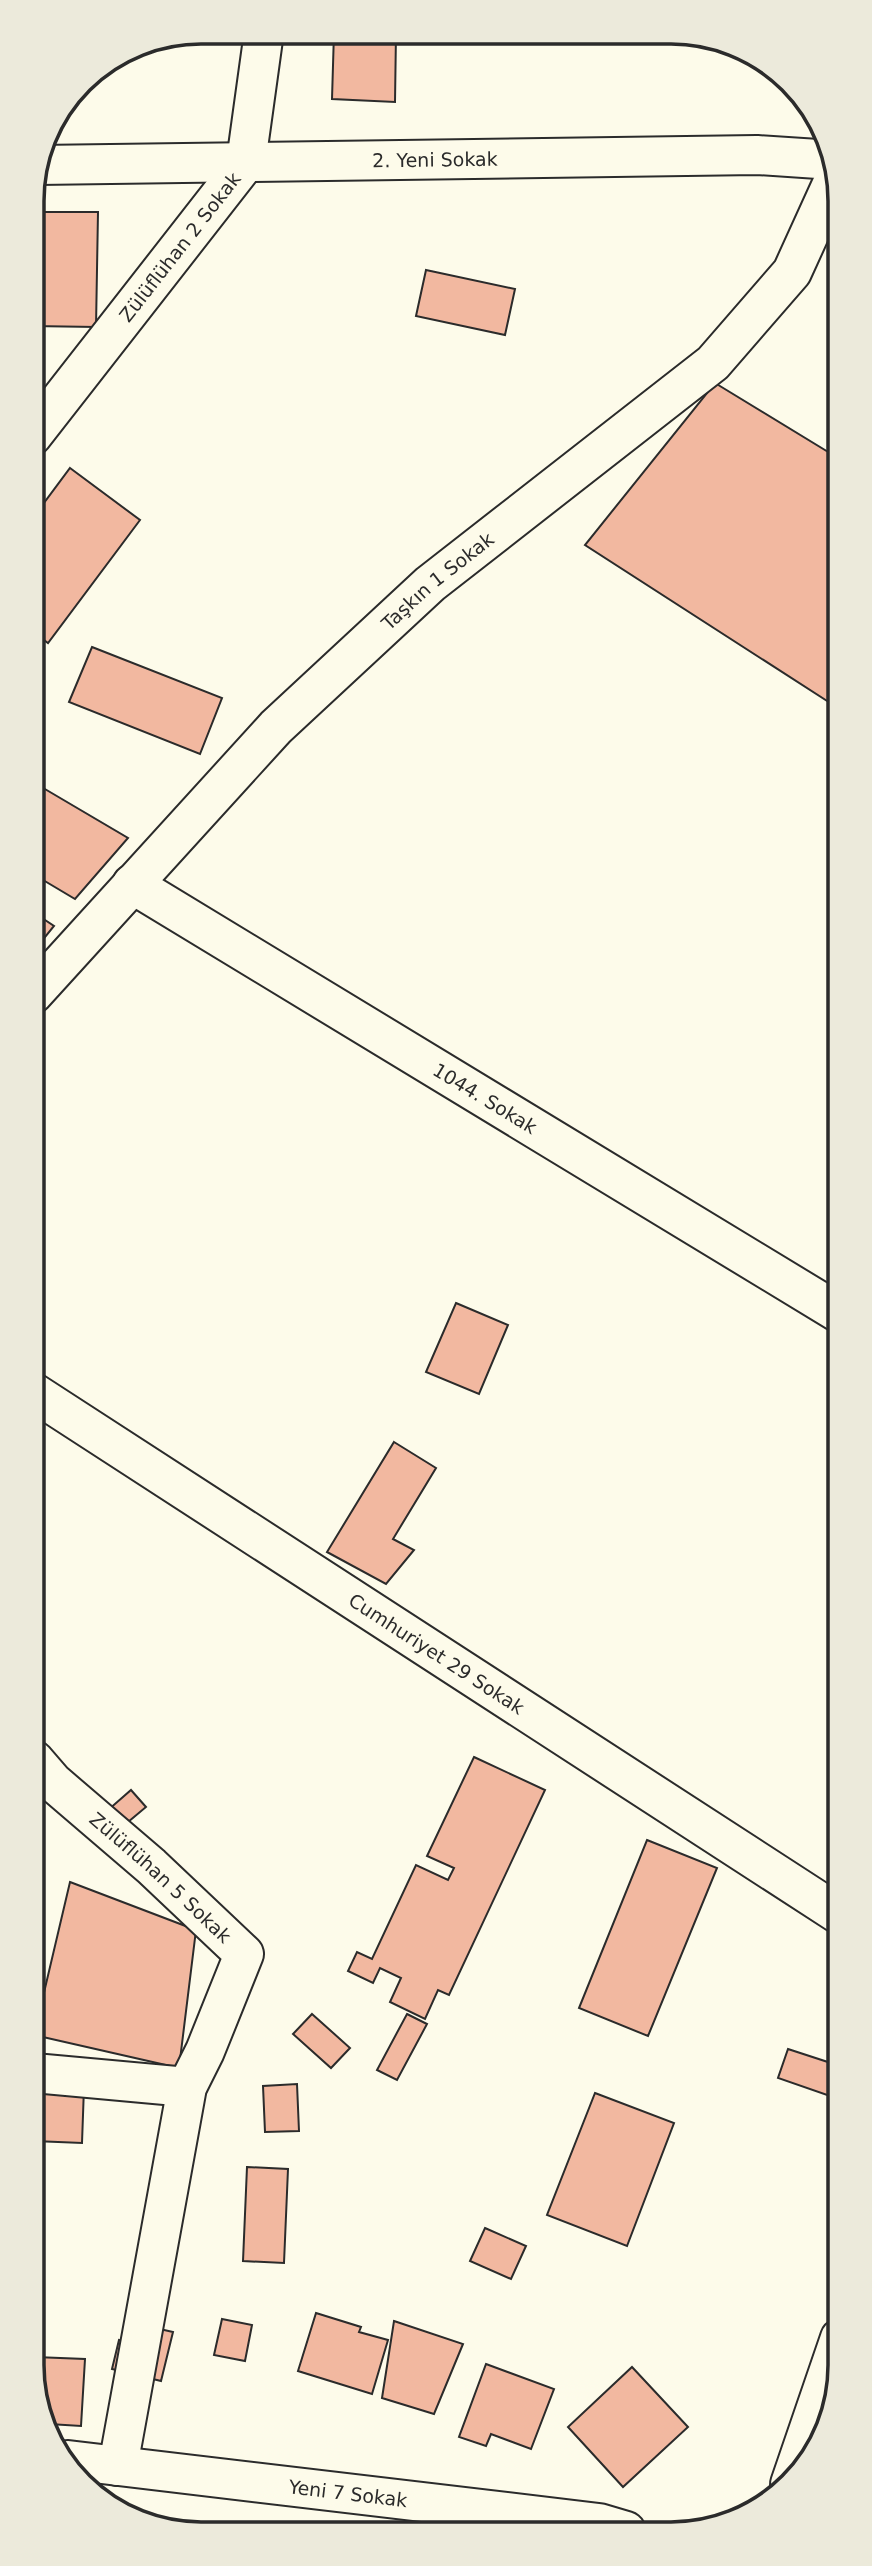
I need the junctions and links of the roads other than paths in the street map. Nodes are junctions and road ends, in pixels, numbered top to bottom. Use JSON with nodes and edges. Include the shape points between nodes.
{"nodes":[{"id":1,"x":262,"y":44,"type":"edge"},
{"id":2,"x":822,"y":159,"type":"edge"},
{"id":3,"x":246,"y":162,"type":"junction"},
{"id":4,"x":48,"y":165,"type":"edge"},
{"id":5,"x":828,"y":194,"type":"edge"},
{"id":6,"x":44,"y":421,"type":"edge"},
{"id":7,"x":132,"y":884,"type":"junction"},
{"id":8,"x":44,"y":982,"type":"edge"},
{"id":9,"x":828,"y":1306,"type":"edge"},
{"id":10,"x":44,"y":1398,"type":"edge"},
{"id":11,"x":44,"y":1772,"type":"edge"},
{"id":12,"x":828,"y":1908,"type":"edge"},
{"id":13,"x":44,"y":2074,"type":"edge"},
{"id":14,"x":187,"y":2087,"type":"junction"},
{"id":15,"x":828,"y":2373,"type":"edge"},
{"id":16,"x":800,"y":2455,"type":"edge"},
{"id":17,"x":76,"y":2461,"type":"edge"},
{"id":18,"x":118,"y":2466,"type":"junction"},
{"id":19,"x":591,"y":2522,"type":"edge"}],
"edges":[{"from":1,"to":3,"type":"main road","name":"Zülüflühan 2 Sokak"},
{"from":2,"to":3,"type":"main road","name":"2. Yeni Sokak","via":[[757,155]]},
{"from":3,"to":4,"type":"main road","name":"2. Yeni Sokak"},
{"from":3,"to":6,"type":"main road","name":"Zülüflühan 2 Sokak"},
{"from":5,"to":7,"type":"main road","name":"Taşkın 1 Sokak","via":[[793,272],[713,363],[430,584],[275,727]]},
{"from":7,"to":8,"type":"main road","name":"Taşkın 1 Sokak"},
{"from":7,"to":9,"type":"main road","name":"1044. Sokak"},
{"from":10,"to":12,"type":"main road","name":"Cumhuriyet 29 Sokak"},
{"from":11,"to":14,"type":"main road","name":"Zülüflühan 5 Sokak","via":[[244,1954]]},
{"from":13,"to":14,"type":"main road"},
{"from":14,"to":18,"type":"main road","name":"Zülüflühan 5 Sokak"},
{"from":15,"to":16,"type":"main road"},
{"from":17,"to":18,"type":"main road","name":"Yeni 7 Sokak"},
{"from":18,"to":19,"type":"main road","name":"Yeni 7 Sokak"}]}
